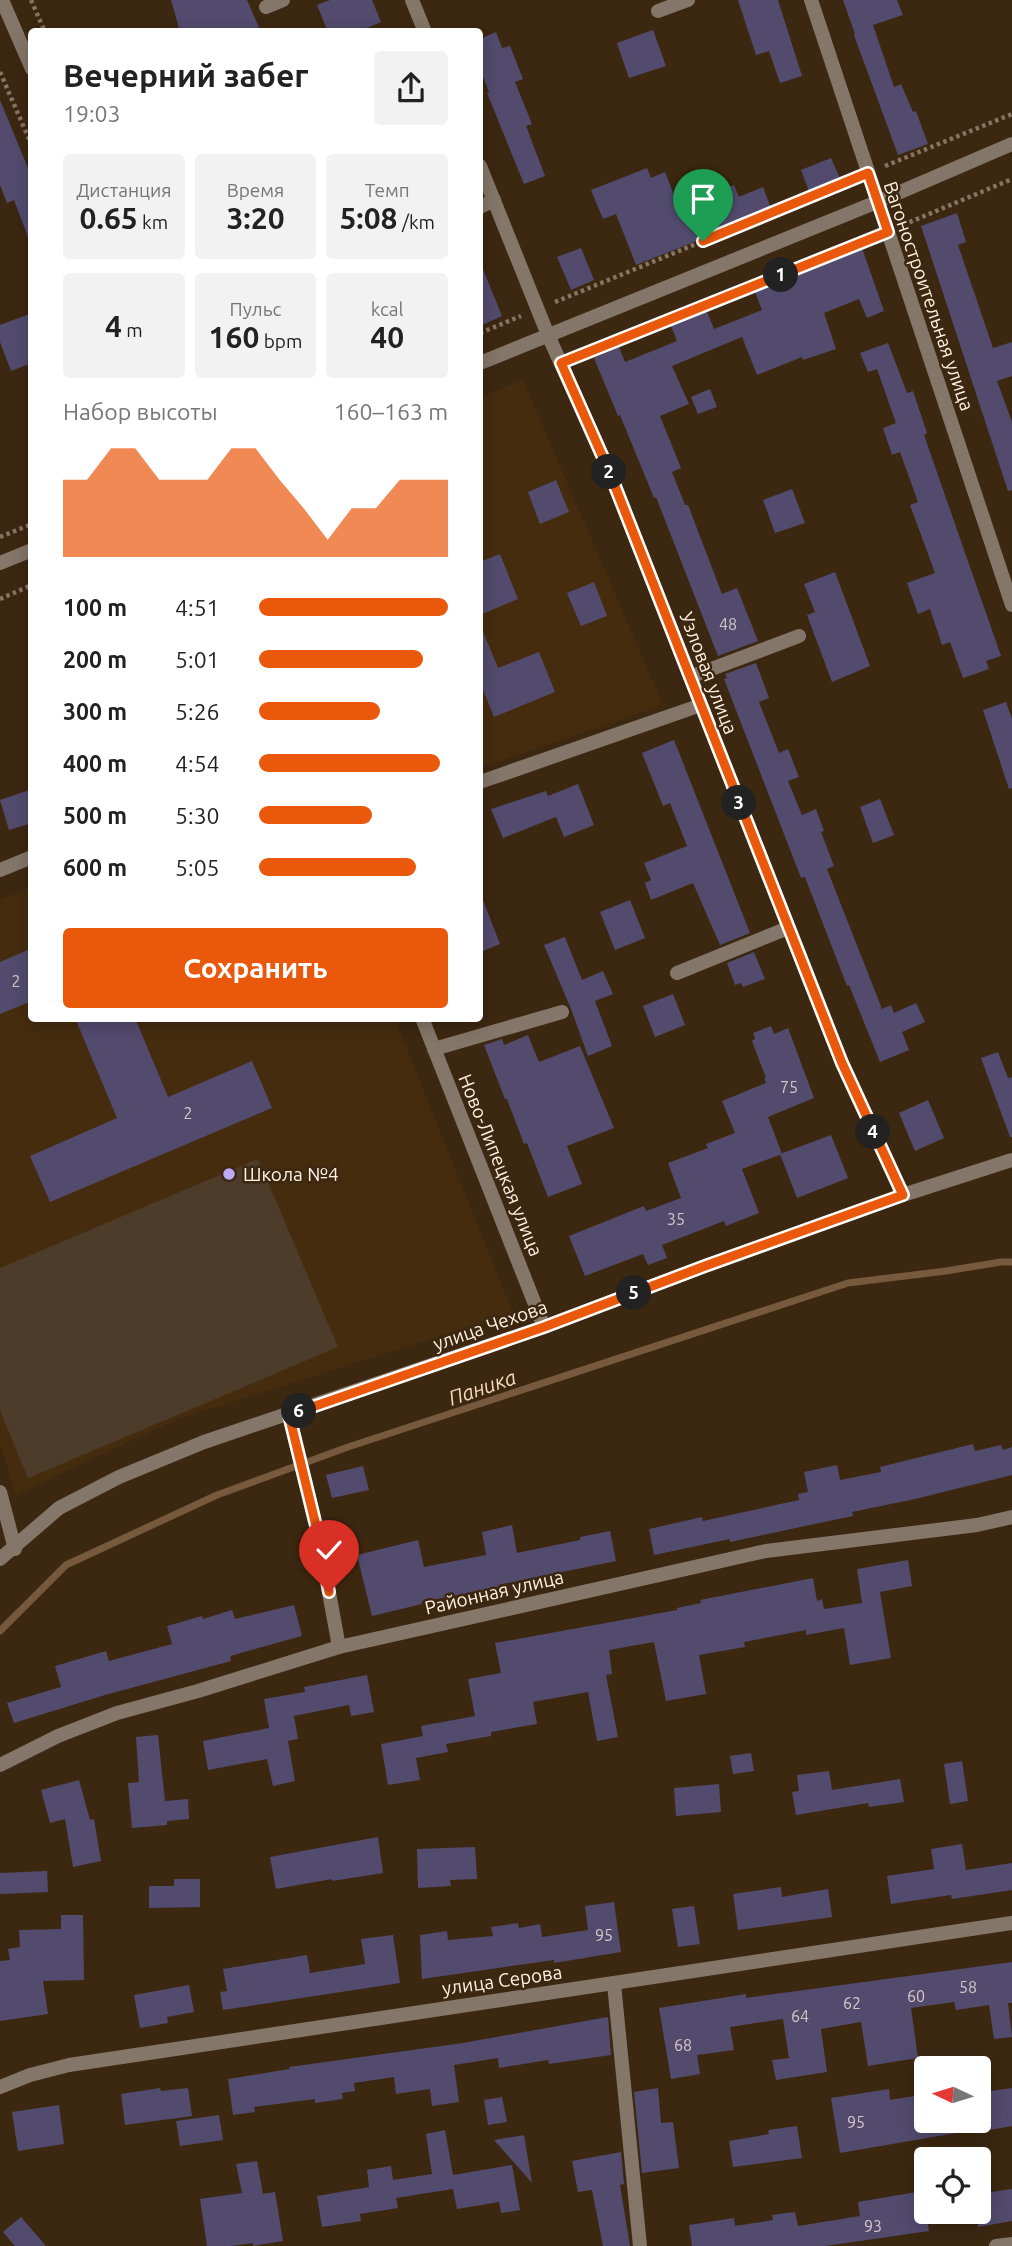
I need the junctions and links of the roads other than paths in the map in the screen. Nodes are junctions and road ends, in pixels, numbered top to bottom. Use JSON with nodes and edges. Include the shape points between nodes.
{"nodes":[{"id":1,"x":2,"y":0,"type":"edge"},
{"id":2,"x":283,"y":0,"type":"edge"},
{"id":3,"x":412,"y":0,"type":"edge"},
{"id":4,"x":688,"y":0,"type":"edge"},
{"id":5,"x":811,"y":0,"type":"edge"},
{"id":6,"x":266,"y":7,"type":"dead end"},
{"id":7,"x":657,"y":10,"type":"dead end"},
{"id":8,"x":423,"y":28,"type":"edge"},
{"id":9,"x":28,"y":60,"type":"edge"},
{"id":10,"x":1012,"y":144,"type":"edge"},
{"id":11,"x":483,"y":173,"type":"edge"},
{"id":12,"x":494,"y":200,"type":"junction"},
{"id":13,"x":877,"y":202,"type":"junction"},
{"id":14,"x":483,"y":205,"type":"edge"},
{"id":15,"x":548,"y":335,"type":"junction"},
{"id":16,"x":483,"y":362,"type":"edge"},
{"id":17,"x":28,"y":552,"type":"edge"},
{"id":18,"x":0,"y":563,"type":"edge"},
{"id":19,"x":1012,"y":605,"type":"edge"},
{"id":20,"x":799,"y":636,"type":"dead end"},
{"id":21,"x":690,"y":677,"type":"junction"},
{"id":22,"x":701,"y":705,"type":"junction"},
{"id":23,"x":483,"y":781,"type":"edge"},
{"id":24,"x":28,"y":859,"type":"edge"},
{"id":25,"x":0,"y":870,"type":"edge"},
{"id":26,"x":788,"y":928,"type":"junction"},
{"id":27,"x":677,"y":973,"type":"dead end"},
{"id":28,"x":562,"y":1012,"type":"dead end"},
{"id":29,"x":424,"y":1022,"type":"edge"},
{"id":30,"x":434,"y":1049,"type":"junction"},
{"id":31,"x":1012,"y":1160,"type":"edge"},
{"id":32,"x":903,"y":1195,"type":"junction"},
{"id":33,"x":544,"y":1327,"type":"junction"},
{"id":34,"x":289,"y":1415,"type":"junction"},
{"id":35,"x":0,"y":1492,"type":"edge"},
{"id":36,"x":1012,"y":1517,"type":"edge"},
{"id":37,"x":15,"y":1549,"type":"junction"},
{"id":38,"x":0,"y":1559,"type":"edge"},
{"id":39,"x":339,"y":1647,"type":"junction"},
{"id":40,"x":0,"y":1765,"type":"edge"},
{"id":41,"x":1012,"y":1923,"type":"edge"},
{"id":42,"x":614,"y":1984,"type":"junction"},
{"id":43,"x":0,"y":2087,"type":"edge"},
{"id":44,"x":1012,"y":2244,"type":"edge"},
{"id":45,"x":640,"y":2246,"type":"edge"},
{"id":46,"x":996,"y":2246,"type":"edge"}],
"edges":[{"from":1,"to":9,"type":"street"},
{"from":2,"to":6,"type":"street"},
{"from":3,"to":8,"type":"street"},
{"from":4,"to":7,"type":"street"},
{"from":5,"to":13,"type":"street","name":"Вагоностроительная улица"},
{"from":10,"to":13,"type":"street"},
{"from":11,"to":12,"type":"street","name":"Узловая улица"},
{"from":12,"to":14,"type":"street"},
{"from":12,"to":15,"type":"street","name":"Узловая улица"},
{"from":13,"to":15,"type":"street"},
{"from":13,"to":19,"type":"street","name":"Вагоностроительная улица"},
{"from":15,"to":16,"type":"street"},
{"from":15,"to":21,"type":"street","name":"Узловая улица","via":[[609,471]]},
{"from":17,"to":18,"type":"street"},
{"from":20,"to":21,"type":"street"},
{"from":21,"to":22,"type":"street","name":"Узловая улица"},
{"from":22,"to":23,"type":"street"},
{"from":22,"to":26,"type":"street","name":"Узловая улица"},
{"from":24,"to":25,"type":"street"},
{"from":26,"to":27,"type":"street"},
{"from":26,"to":32,"type":"street","name":"Узловая улица","via":[[842,1063]]},
{"from":28,"to":30,"type":"street"},
{"from":29,"to":30,"type":"street","name":"Ново-Липецкая улица"},
{"from":30,"to":33,"type":"street","name":"Ново-Липецкая улица"},
{"from":31,"to":32,"type":"street","name":"улица Чехова"},
{"from":32,"to":33,"type":"street","name":"улица Чехова"},
{"from":33,"to":34,"type":"street","name":"улица Чехова"},
{"from":34,"to":37,"type":"street","name":"улица Чехова","via":[[204,1442],[119,1477],[60,1508]]},
{"from":34,"to":39,"type":"street"},
{"from":35,"to":37,"type":"street"},
{"from":36,"to":39,"type":"street","name":"Районная улица","via":[[766,1551]]},
{"from":37,"to":38,"type":"street","name":"улица Чехова"},
{"from":39,"to":40,"type":"street","name":"Районная улица","via":[[117,1713]]},
{"from":41,"to":42,"type":"street","name":"улица Серова"},
{"from":42,"to":43,"type":"street","name":"улица Серова","via":[[69,2065]]},
{"from":42,"to":45,"type":"street"},
{"from":44,"to":46,"type":"street"}]}
